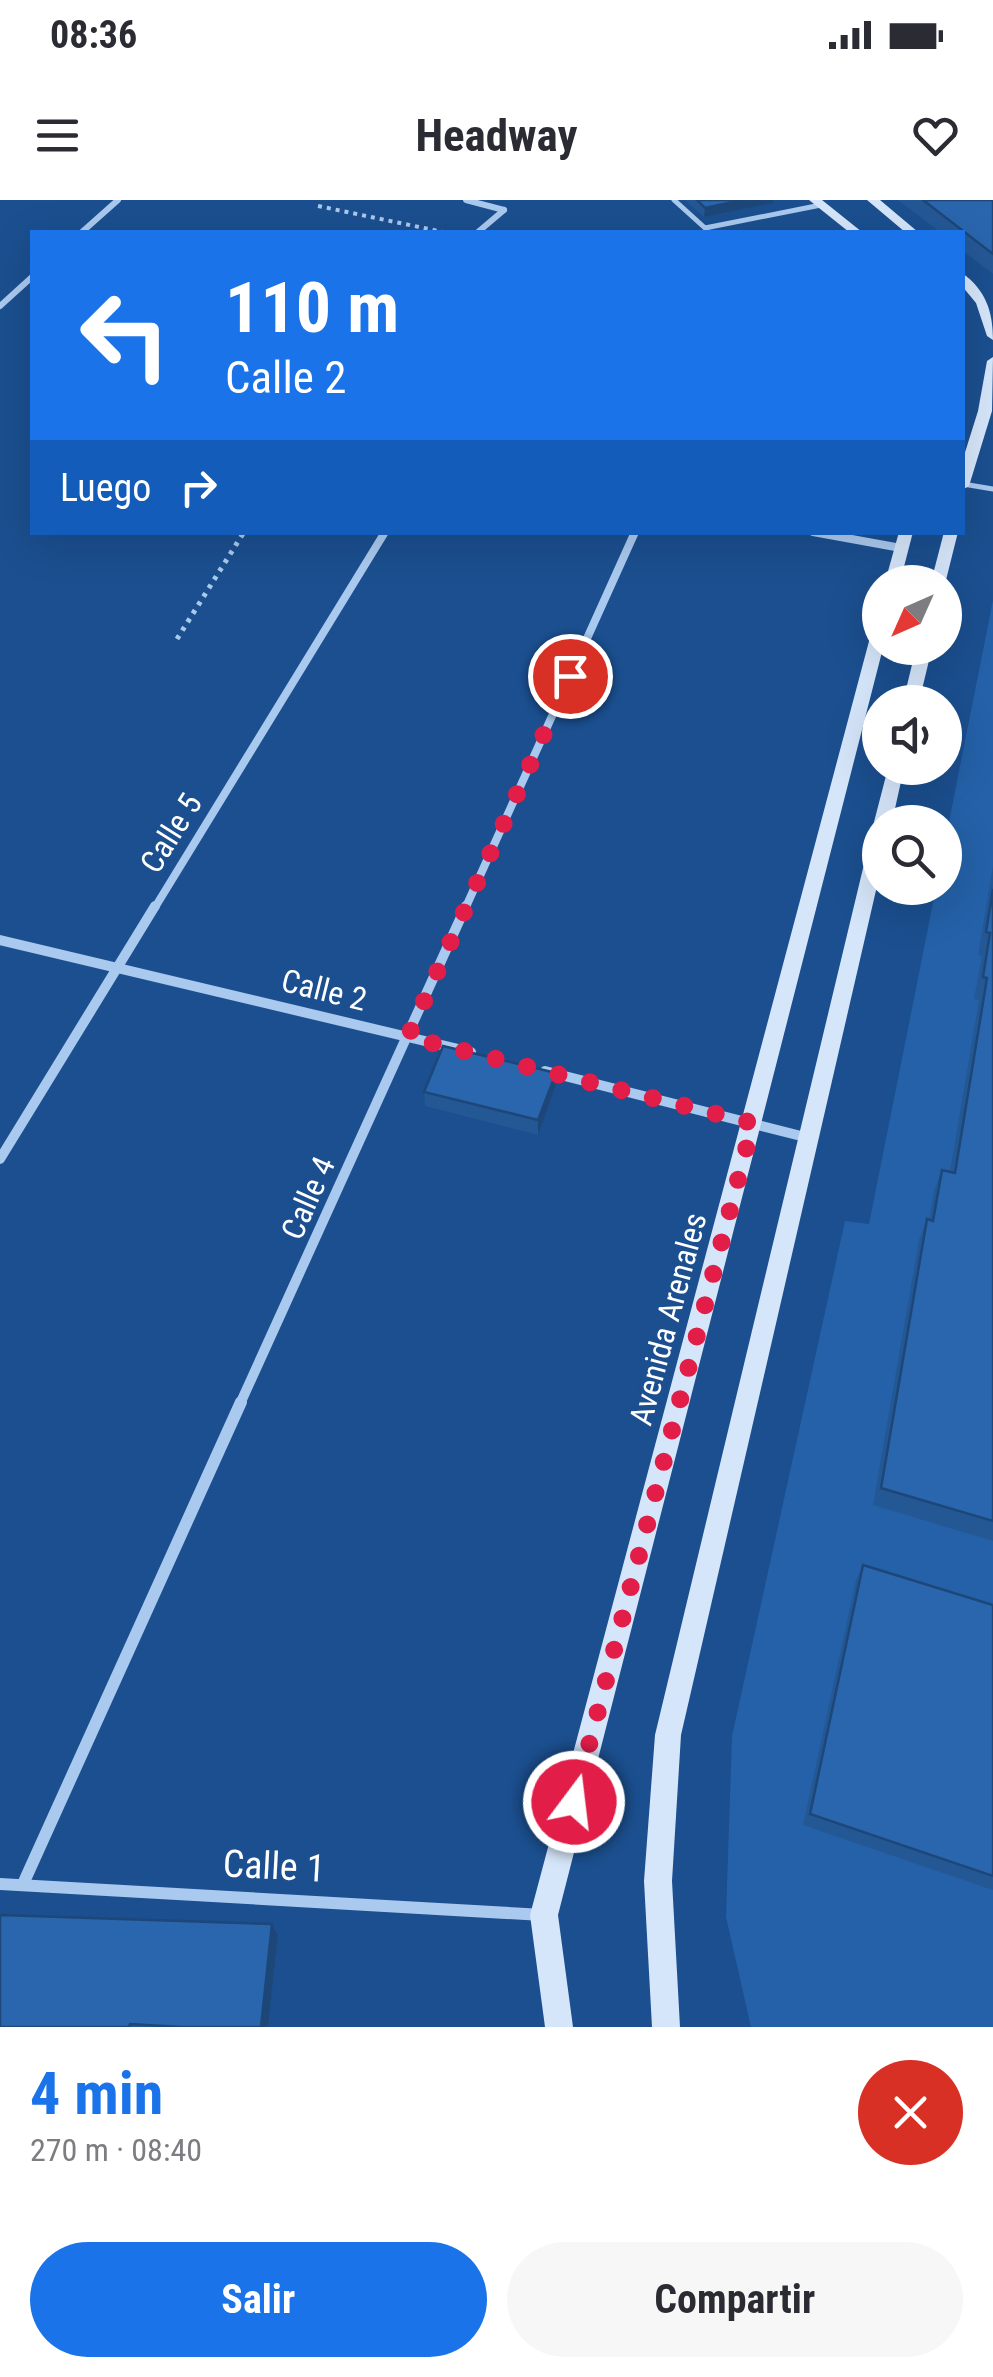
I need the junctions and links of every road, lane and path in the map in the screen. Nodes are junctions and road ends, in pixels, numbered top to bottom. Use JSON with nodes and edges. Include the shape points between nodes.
{"nodes":[{"id":1,"x":118,"y":200,"type":"edge"},
{"id":2,"x":466,"y":200,"type":"edge"},
{"id":3,"x":674,"y":200,"type":"edge"},
{"id":4,"x":873,"y":200,"type":"edge"},
{"id":5,"x":818,"y":202,"type":"edge"},
{"id":6,"x":318,"y":206,"type":"dead end"},
{"id":7,"x":84,"y":230,"type":"edge"},
{"id":8,"x":433,"y":230,"type":"edge"},
{"id":9,"x":480,"y":230,"type":"edge"},
{"id":10,"x":853,"y":230,"type":"edge"},
{"id":11,"x":910,"y":230,"type":"edge"},
{"id":12,"x":30,"y":278,"type":"edge"},
{"id":13,"x":965,"y":280,"type":"edge"},
{"id":14,"x":987,"y":302,"type":"edge"},
{"id":15,"x":0,"y":306,"type":"edge"},
{"id":16,"x":993,"y":336,"type":"edge"},
{"id":17,"x":993,"y":360,"type":"edge"},
{"id":18,"x":965,"y":479,"type":"edge"},
{"id":19,"x":965,"y":485,"type":"edge"},
{"id":20,"x":993,"y":489,"type":"edge"},
{"id":21,"x":242,"y":535,"type":"edge"},
{"id":22,"x":383,"y":535,"type":"edge"},
{"id":23,"x":634,"y":535,"type":"edge"},
{"id":24,"x":846,"y":535,"type":"edge"},
{"id":25,"x":950,"y":535,"type":"edge"},
{"id":26,"x":903,"y":540,"type":"edge"},
{"id":27,"x":896,"y":565,"type":"edge"},
{"id":28,"x":943,"y":565,"type":"edge"},
{"id":29,"x":177,"y":639,"type":"dead end"},
{"id":30,"x":871,"y":665,"type":"edge"},
{"id":31,"x":863,"y":905,"type":"edge"},
{"id":32,"x":0,"y":940,"type":"edge"},
{"id":33,"x":118,"y":965,"type":"junction"},
{"id":34,"x":408,"y":1037,"type":"junction"},
{"id":35,"x":485,"y":1056,"type":"edge"},
{"id":36,"x":524,"y":1066,"type":"edge"},
{"id":37,"x":753,"y":1123,"type":"junction"},
{"id":38,"x":809,"y":1138,"type":"junction"},
{"id":39,"x":0,"y":1160,"type":"edge"},
{"id":40,"x":0,"y":1884,"type":"edge"},
{"id":41,"x":24,"y":1884,"type":"junction"},
{"id":42,"x":544,"y":1915,"type":"junction"},
{"id":43,"x":559,"y":2027,"type":"edge"},
{"id":44,"x":666,"y":2027,"type":"edge"}],
"edges":[{"from":1,"to":7,"type":"street"},
{"from":2,"to":9,"type":"street","via":[[504,210]]},
{"from":3,"to":5,"type":"lane","via":[[705,228]]},
{"from":4,"to":11,"type":"street"},
{"from":5,"to":10,"type":"street"},
{"from":6,"to":8,"type":"path"},
{"from":12,"to":15,"type":"street"},
{"from":13,"to":14,"type":"street"},
{"from":14,"to":16,"type":"street"},
{"from":17,"to":18,"type":"street"},
{"from":19,"to":20,"type":"lane"},
{"from":21,"to":29,"type":"path"},
{"from":22,"to":33,"type":"street","name":"Calle 5"},
{"from":23,"to":34,"type":"street","name":"Calle 4"},
{"from":24,"to":26,"type":"street"},
{"from":25,"to":28,"type":"street"},
{"from":26,"to":27,"type":"street"},
{"from":30,"to":37,"type":"street","name":"Avenida Arenales"},
{"from":31,"to":38,"type":"street"},
{"from":32,"to":33,"type":"street","name":"Calle 2"},
{"from":33,"to":34,"type":"street","name":"Calle 2"},
{"from":33,"to":39,"type":"street","name":"Calle 5"},
{"from":34,"to":35,"type":"street","name":"Calle 2"},
{"from":34,"to":41,"type":"street","name":"Calle 4"},
{"from":36,"to":37,"type":"street"},
{"from":37,"to":38,"type":"street"},
{"from":37,"to":42,"type":"street","name":"Avenida Arenales"},
{"from":38,"to":44,"type":"street","via":[[668,1735],[656,1882]]},
{"from":40,"to":41,"type":"street","name":"Calle 1"},
{"from":41,"to":42,"type":"street","name":"Calle 1"},
{"from":42,"to":43,"type":"street","name":"Avenida Arenales"}]}
